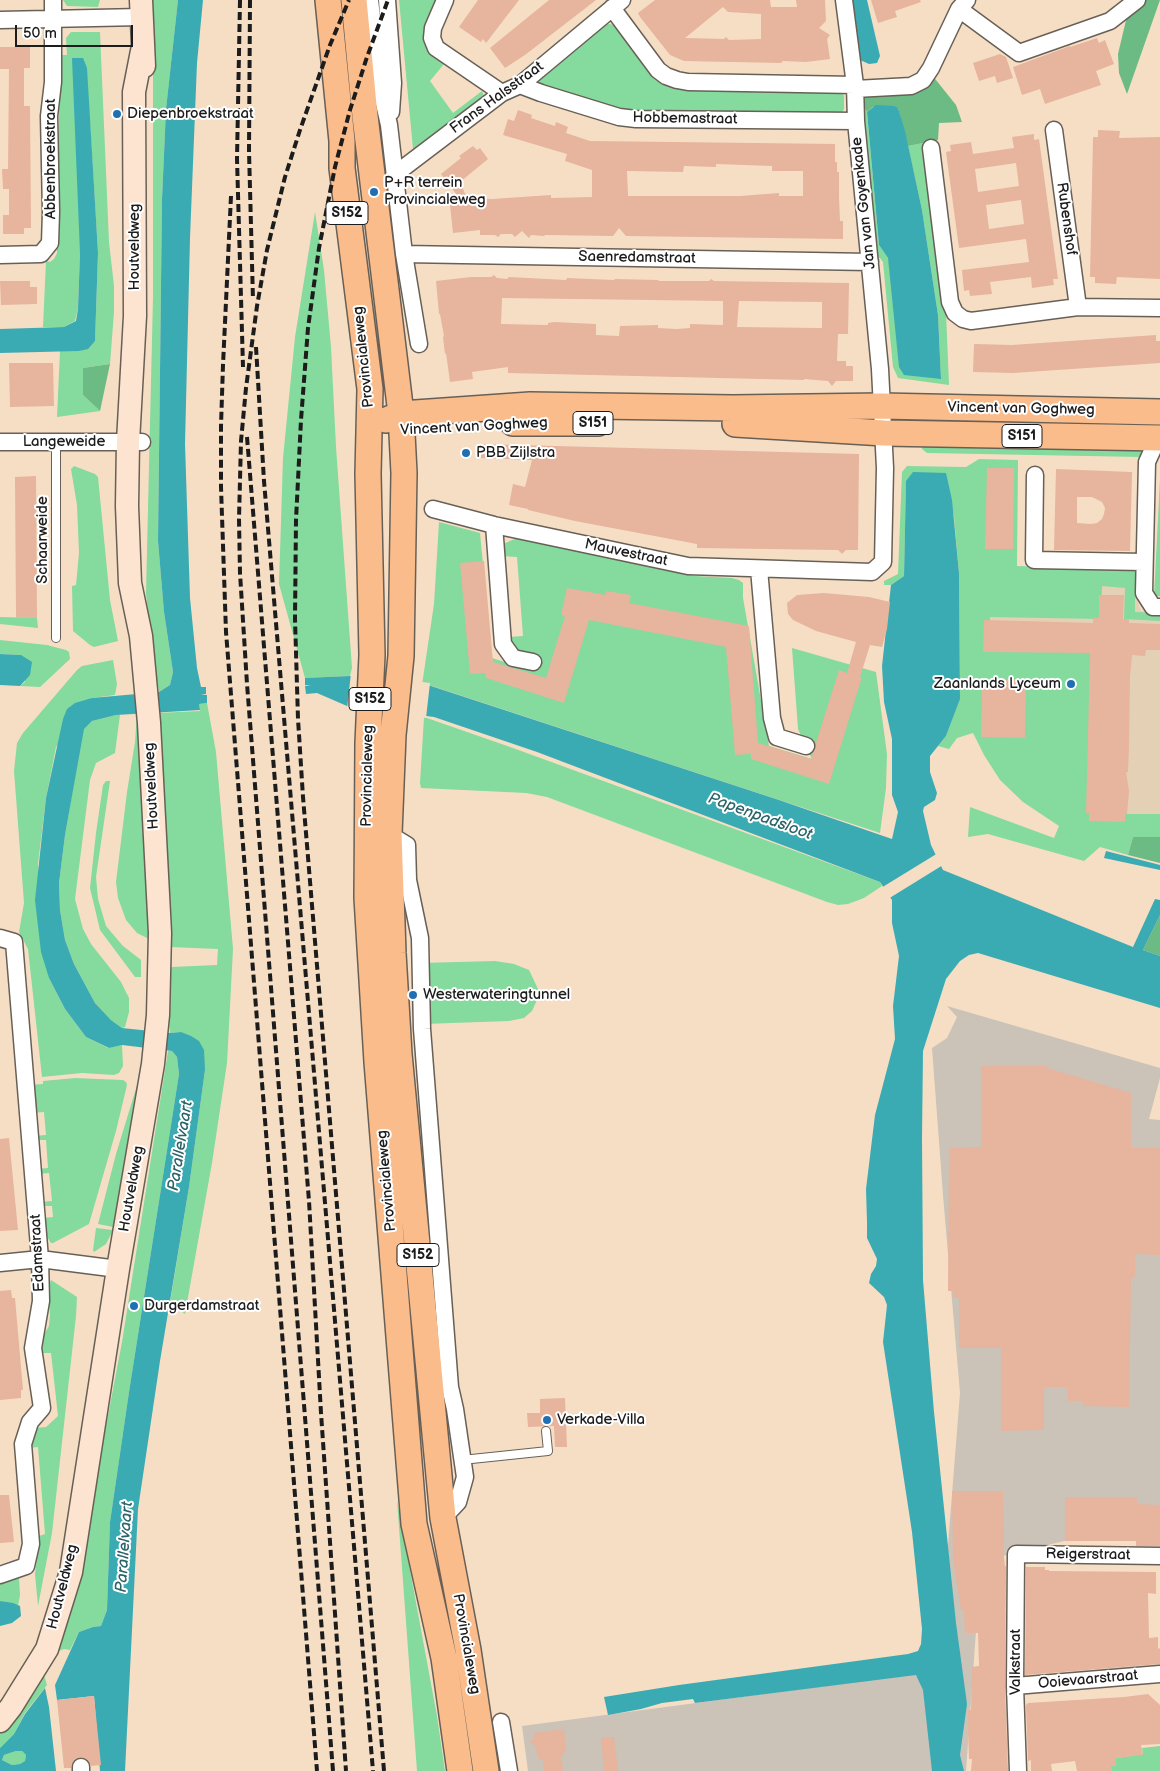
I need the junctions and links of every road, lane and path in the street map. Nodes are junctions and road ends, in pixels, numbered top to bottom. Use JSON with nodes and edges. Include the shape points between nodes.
{"nodes":[{"id":1,"x":53,"y":0,"type":"edge"},
{"id":2,"x":328,"y":0,"type":"edge"},
{"id":3,"x":354,"y":0,"type":"edge"},
{"id":4,"x":370,"y":0,"type":"edge"},
{"id":5,"x":387,"y":0,"type":"edge"},
{"id":6,"x":445,"y":0,"type":"edge"},
{"id":7,"x":844,"y":0,"type":"edge"},
{"id":8,"x":1137,"y":0,"type":"edge"},
{"id":9,"x":617,"y":4,"type":"edge"},
{"id":10,"x":963,"y":5,"type":"edge"},
{"id":11,"x":141,"y":9,"type":"edge"},
{"id":12,"x":53,"y":19,"type":"junction"},
{"id":13,"x":0,"y":20,"type":"edge"},
{"id":14,"x":520,"y":85,"type":"junction"},
{"id":15,"x":855,"y":87,"type":"junction"},
{"id":16,"x":502,"y":93,"type":"junction"},
{"id":17,"x":856,"y":121,"type":"junction"},
{"id":18,"x":390,"y":125,"type":"junction"},
{"id":19,"x":1054,"y":130,"type":"dead end"},
{"id":20,"x":931,"y":148,"type":"dead end"},
{"id":21,"x":394,"y":174,"type":"junction"},
{"id":22,"x":404,"y":254,"type":"junction"},
{"id":23,"x":0,"y":255,"type":"edge"},
{"id":24,"x":870,"y":262,"type":"junction"},
{"id":25,"x":1078,"y":308,"type":"junction"},
{"id":26,"x":1160,"y":308,"type":"edge"},
{"id":27,"x":419,"y":344,"type":"dead end"},
{"id":28,"x":882,"y":406,"type":"junction"},
{"id":29,"x":1160,"y":412,"type":"edge"},
{"id":30,"x":401,"y":424,"type":"junction"},
{"id":31,"x":369,"y":426,"type":"junction"},
{"id":32,"x":884,"y":433,"type":"junction"},
{"id":33,"x":1159,"y":438,"type":"edge"},
{"id":34,"x":0,"y":442,"type":"edge"},
{"id":35,"x":56,"y":442,"type":"junction"},
{"id":36,"x":135,"y":442,"type":"junction"},
{"id":37,"x":1035,"y":475,"type":"dead end"},
{"id":38,"x":433,"y":509,"type":"dead end"},
{"id":39,"x":494,"y":525,"type":"junction"},
{"id":40,"x":1144,"y":562,"type":"junction"},
{"id":41,"x":759,"y":569,"type":"junction"},
{"id":42,"x":1160,"y":607,"type":"edge"},
{"id":43,"x":56,"y":638,"type":"dead end"},
{"id":44,"x":533,"y":662,"type":"dead end"},
{"id":45,"x":806,"y":746,"type":"dead end"},
{"id":46,"x":389,"y":834,"type":"junction"},
{"id":47,"x":3,"y":938,"type":"edge"},
{"id":48,"x":40,"y":1259,"type":"junction"},
{"id":49,"x":0,"y":1263,"type":"edge"},
{"id":50,"x":118,"y":1269,"type":"junction"},
{"id":51,"x":546,"y":1431,"type":"dead end"},
{"id":52,"x":462,"y":1460,"type":"junction"},
{"id":53,"x":443,"y":1518,"type":"junction"},
{"id":54,"x":414,"y":1524,"type":"junction"},
{"id":55,"x":1016,"y":1554,"type":"joint"},
{"id":56,"x":1160,"y":1556,"type":"edge"},
{"id":57,"x":0,"y":1575,"type":"edge"},
{"id":58,"x":1160,"y":1674,"type":"edge"},
{"id":59,"x":1015,"y":1686,"type":"junction"},
{"id":60,"x":0,"y":1721,"type":"edge"},
{"id":61,"x":501,"y":1722,"type":"dead end"},
{"id":62,"x":460,"y":1771,"type":"edge"},
{"id":63,"x":486,"y":1771,"type":"edge"},
{"id":64,"x":509,"y":1771,"type":"edge"},
{"id":65,"x":1018,"y":1771,"type":"edge"}],
"edges":[{"from":1,"to":12,"type":"street","name":"Abbenbroekstraat"},
{"from":2,"to":31,"type":"main road","name":"Provincialeweg","number":"S152","via":[[342,168],[370,389]]},
{"from":3,"to":30,"type":"main road","name":"Provincialeweg","number":"S152"},
{"from":4,"to":18,"type":"street","via":[[380,86]]},
{"from":5,"to":18,"type":"street","via":[[393,84]]},
{"from":6,"to":16,"type":"street","via":[[433,28],[436,48]]},
{"from":7,"to":15,"type":"street","name":"Jan van Goyenkade"},
{"from":8,"to":10,"type":"street","via":[[1110,21],[1019,54]]},
{"from":9,"to":14,"type":"street","name":"Frans Halsstraat"},
{"from":9,"to":15,"type":"street","via":[[658,70],[677,80]]},
{"from":10,"to":15,"type":"street","via":[[923,80],[911,86]]},
{"from":11,"to":12,"type":"street"},
{"from":11,"to":36,"type":"street","name":"Houtveldweg","via":[[147,92],[149,283]]},
{"from":12,"to":13,"type":"street"},
{"from":12,"to":23,"type":"street","name":"Abbenbroekstraat","via":[[53,82],[49,116],[50,243],[41,254]]},
{"from":14,"to":16,"type":"street","name":"Frans Halsstraat"},
{"from":14,"to":17,"type":"street","name":"Hobbemastraat","via":[[619,117],[636,119]]},
{"from":15,"to":17,"type":"street","name":"Jan van Goyenkade"},
{"from":16,"to":21,"type":"street","name":"Frans Halsstraat"},
{"from":17,"to":24,"type":"street","name":"Jan van Goyenkade"},
{"from":18,"to":21,"type":"street"},
{"from":19,"to":25,"type":"street","name":"Rubenshof"},
{"from":20,"to":25,"type":"street","via":[[950,302],[956,313],[971,320]]},
{"from":21,"to":22,"type":"street"},
{"from":22,"to":24,"type":"street","name":"Saenredamstraat"},
{"from":22,"to":27,"type":"street"},
{"from":24,"to":28,"type":"street","name":"Jan van Goyenkade"},
{"from":25,"to":26,"type":"street"},
{"from":28,"to":29,"type":"main road","name":"Vincent van Goghweg","number":"S151"},
{"from":28,"to":30,"type":"main road","name":"Vincent van Goghweg","number":"S151","via":[[530,405]]},
{"from":28,"to":32,"type":"street"},
{"from":30,"to":31,"type":"main road","name":"Vincent van Goghweg","number":"S151"},
{"from":30,"to":32,"type":"main road","name":"Vincent van Goghweg","number":"S151","via":[[441,427],[520,422],[738,424]]},
{"from":30,"to":46,"type":"main road","name":"Provincialeweg","number":"S152","via":[[404,489],[401,656],[393,735]]},
{"from":31,"to":54,"type":"main road","name":"Provincialeweg","number":"S152","via":[[372,655],[368,742],[368,917]]},
{"from":32,"to":33,"type":"main road","name":"Vincent van Goghweg","number":"S151"},
{"from":32,"to":41,"type":"street","name":"Mauvestraat","via":[[883,562],[872,572]]},
{"from":33,"to":40,"type":"street","name":"Vincent van Goghweg","via":[[1147,462]]},
{"from":34,"to":35,"type":"street","name":"Langeweide"},
{"from":35,"to":36,"type":"street","name":"Langeweide"},
{"from":35,"to":43,"type":"lane","name":"Schaarweide"},
{"from":36,"to":50,"type":"street","name":"Houtveldweg","via":[[140,498],[141,636],[160,933],[153,1064]]},
{"from":37,"to":40,"type":"street","via":[[1034,560]]},
{"from":38,"to":39,"type":"street","name":"Mauvestraat"},
{"from":39,"to":41,"type":"street","name":"Mauvestraat","via":[[688,566]]},
{"from":39,"to":44,"type":"street","via":[[503,644],[513,658]]},
{"from":40,"to":42,"type":"street","name":"Vincent van Goghweg","via":[[1144,592],[1153,607]]},
{"from":41,"to":45,"type":"street","via":[[772,718],[777,737]]},
{"from":46,"to":52,"type":"street","name":"Provincialeweg","via":[[407,845],[408,880],[420,938],[422,1038],[450,1386]]},
{"from":46,"to":53,"type":"main road","name":"Provincialeweg","number":"S152","via":[[399,1054]]},
{"from":47,"to":48,"type":"street","name":"Edamstraat","via":[[14,942]]},
{"from":48,"to":49,"type":"street"},
{"from":48,"to":50,"type":"street"},
{"from":48,"to":57,"type":"street","name":"Edamstraat","via":[[41,1301],[33,1348],[42,1408],[30,1422],[23,1444],[31,1544],[26,1566]]},
{"from":50,"to":60,"type":"street","name":"Houtveldweg","via":[[71,1572],[47,1649]]},
{"from":51,"to":52,"type":"lane","via":[[548,1451]]},
{"from":52,"to":53,"type":"street","name":"Provincialeweg","via":[[464,1477],[458,1502]]},
{"from":53,"to":54,"type":"main road"},
{"from":53,"to":63,"type":"main road","name":"Provincialeweg","number":"S152","via":[[468,1650]]},
{"from":54,"to":62,"type":"main road","name":"Provincialeweg","number":"S152","via":[[444,1658]]},
{"from":55,"to":56,"type":"street","name":"Reigerstraat"},
{"from":55,"to":59,"type":"street","name":"Valkstraat"},
{"from":58,"to":59,"type":"street","name":"Ooievaarstraat"},
{"from":59,"to":65,"type":"street","name":"Valkstraat"},
{"from":61,"to":64,"type":"street"}]}
